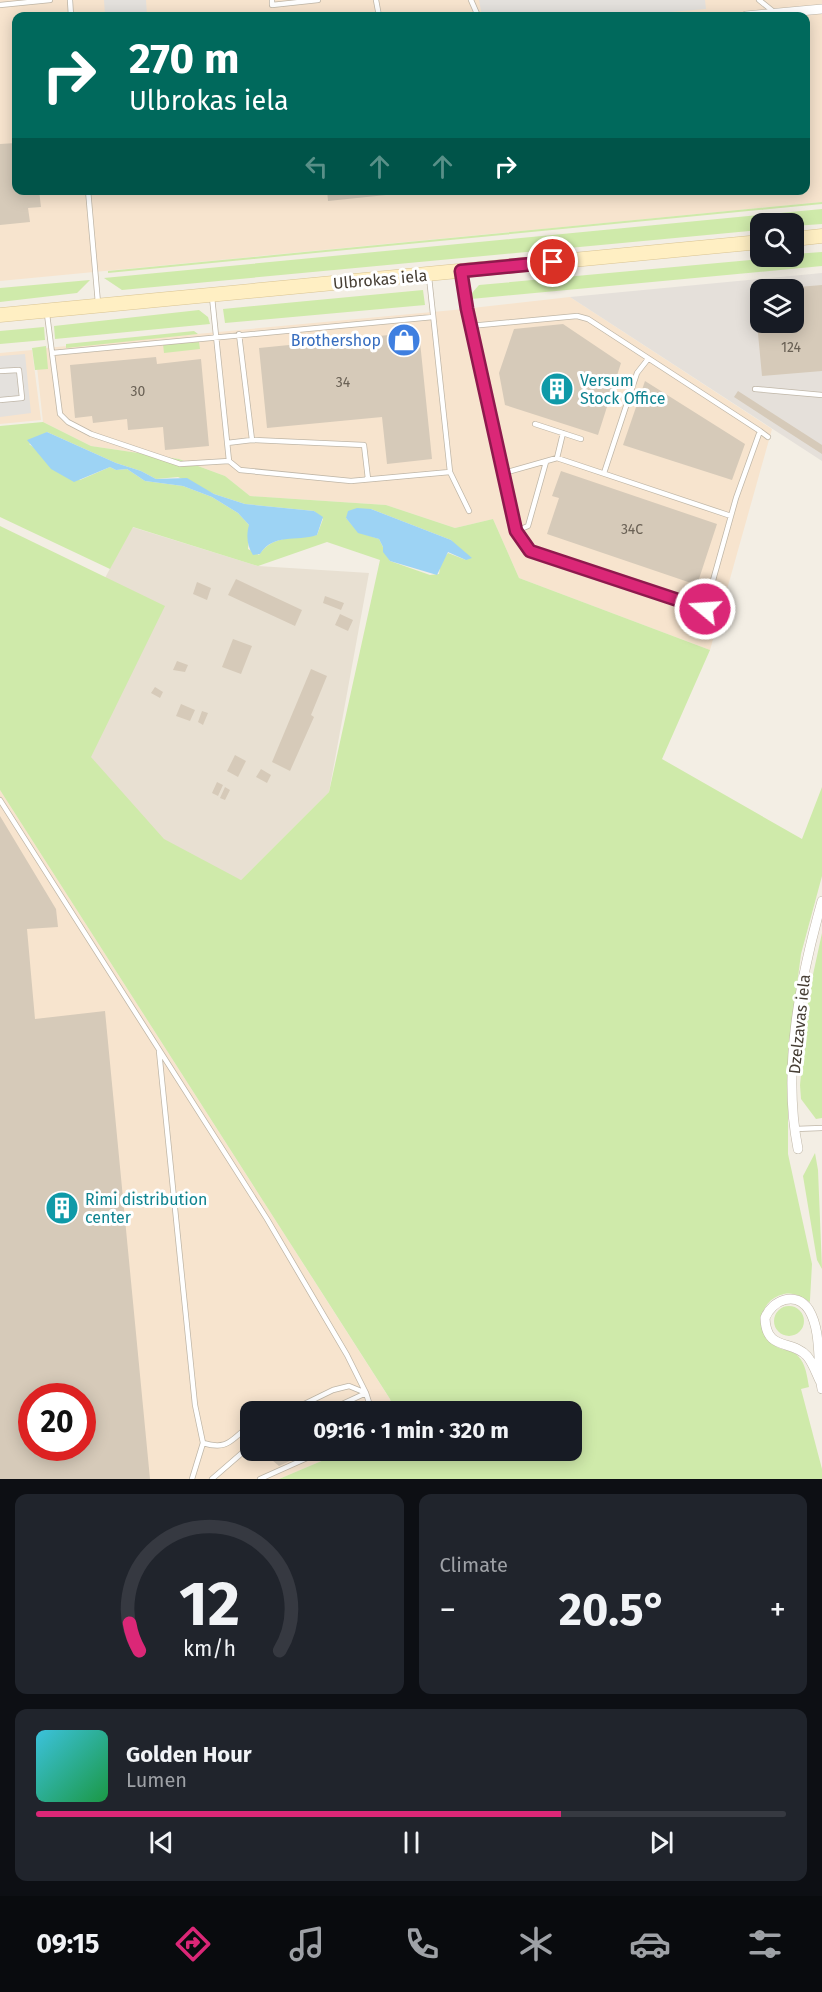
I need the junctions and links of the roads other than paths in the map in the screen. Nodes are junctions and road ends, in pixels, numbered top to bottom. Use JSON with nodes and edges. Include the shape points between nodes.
{"nodes":[{"id":1,"x":50,"y":0,"type":"edge"},
{"id":2,"x":272,"y":0,"type":"edge"},
{"id":3,"x":318,"y":0,"type":"edge"},
{"id":4,"x":759,"y":0,"type":"edge"},
{"id":5,"x":0,"y":5,"type":"edge"},
{"id":6,"x":818,"y":6,"type":"edge"},
{"id":7,"x":774,"y":12,"type":"edge"},
{"id":8,"x":786,"y":12,"type":"edge"},
{"id":9,"x":88,"y":195,"type":"edge"},
{"id":10,"x":822,"y":236,"type":"edge"},
{"id":11,"x":804,"y":238,"type":"edge"},
{"id":12,"x":750,"y":243,"type":"edge"},
{"id":13,"x":461,"y":271,"type":"junction"},
{"id":14,"x":429,"y":274,"type":"junction"},
{"id":15,"x":212,"y":294,"type":"junction"},
{"id":16,"x":99,"y":306,"type":"junction"},
{"id":17,"x":46,"y":311,"type":"junction"},
{"id":18,"x":0,"y":315,"type":"edge"},
{"id":19,"x":433,"y":317,"type":"junction"},
{"id":20,"x":470,"y":326,"type":"junction"},
{"id":21,"x":239,"y":334,"type":"junction"},
{"id":22,"x":216,"y":336,"type":"junction"},
{"id":23,"x":52,"y":353,"type":"junction"},
{"id":24,"x":648,"y":358,"type":"junction"},
{"id":25,"x":0,"y":371,"type":"edge"},
{"id":26,"x":755,"y":389,"type":"dead end"},
{"id":27,"x":822,"y":395,"type":"edge"},
{"id":28,"x":0,"y":400,"type":"edge"},
{"id":29,"x":535,"y":424,"type":"dead end"},
{"id":30,"x":760,"y":431,"type":"junction"},
{"id":31,"x":563,"y":433,"type":"junction"},
{"id":32,"x":768,"y":437,"type":"dead end"},
{"id":33,"x":581,"y":439,"type":"dead end"},
{"id":34,"x":252,"y":440,"type":"junction"},
{"id":35,"x":227,"y":443,"type":"junction"},
{"id":36,"x":557,"y":458,"type":"junction"},
{"id":37,"x":229,"y":461,"type":"junction"},
{"id":38,"x":546,"y":462,"type":"junction"},
{"id":39,"x":450,"y":472,"type":"junction"},
{"id":40,"x":504,"y":473,"type":"junction"},
{"id":41,"x":604,"y":473,"type":"junction"},
{"id":42,"x":368,"y":479,"type":"junction"},
{"id":43,"x":469,"y":511,"type":"dead end"},
{"id":44,"x":731,"y":516,"type":"junction"},
{"id":45,"x":516,"y":531,"type":"junction"},
{"id":46,"x":705,"y":609,"type":"junction"},
{"id":47,"x":701,"y":633,"type":"dead end"},
{"id":48,"x":0,"y":800,"type":"edge"},
{"id":49,"x":822,"y":901,"type":"edge"},
{"id":50,"x":159,"y":1048,"type":"junction"},
{"id":51,"x":822,"y":1128,"type":"edge"},
{"id":52,"x":795,"y":1129,"type":"junction"},
{"id":53,"x":798,"y":1149,"type":"dead end"},
{"id":54,"x":821,"y":1385,"type":"edge"},
{"id":55,"x":366,"y":1393,"type":"junction"},
{"id":56,"x":310,"y":1401,"type":"edge"},
{"id":57,"x":349,"y":1401,"type":"edge"},
{"id":58,"x":369,"y":1401,"type":"edge"},
{"id":59,"x":240,"y":1436,"type":"edge"},
{"id":60,"x":203,"y":1443,"type":"junction"},
{"id":61,"x":240,"y":1455,"type":"edge"},
{"id":62,"x":300,"y":1461,"type":"edge"},
{"id":63,"x":192,"y":1479,"type":"edge"},
{"id":64,"x":212,"y":1479,"type":"edge"},
{"id":65,"x":260,"y":1479,"type":"edge"}],
"edges":[{"from":1,"to":5,"type":"lane"},
{"from":2,"to":3,"type":"lane","via":[[272,5]]},
{"from":4,"to":7,"type":"lane"},
{"from":6,"to":8,"type":"street"},
{"from":9,"to":16,"type":"lane"},
{"from":10,"to":11,"type":"main road"},
{"from":12,"to":13,"type":"main road","name":"Ulbrokas iela"},
{"from":13,"to":14,"type":"main road","name":"Ulbrokas iela"},
{"from":13,"to":20,"type":"lane"},
{"from":14,"to":15,"type":"main road","name":"Ulbrokas iela"},
{"from":14,"to":19,"type":"lane"},
{"from":15,"to":16,"type":"main road","name":"Ulbrokas iela"},
{"from":15,"to":22,"type":"lane"},
{"from":16,"to":17,"type":"main road","name":"Ulbrokas iela"},
{"from":17,"to":18,"type":"main road","name":"Ulbrokas iela"},
{"from":17,"to":23,"type":"lane"},
{"from":19,"to":21,"type":"lane"},
{"from":19,"to":39,"type":"lane"},
{"from":20,"to":24,"type":"lane","via":[[578,316]]},
{"from":20,"to":40,"type":"lane"},
{"from":21,"to":22,"type":"lane"},
{"from":21,"to":34,"type":"lane"},
{"from":22,"to":23,"type":"lane"},
{"from":22,"to":35,"type":"lane"},
{"from":23,"to":37,"type":"lane","via":[[60,414],[68,422],[91,434],[180,464]]},
{"from":24,"to":30,"type":"lane"},
{"from":24,"to":41,"type":"lane","via":[[637,373]]},
{"from":25,"to":28,"type":"lane","via":[[20,369],[22,398]]},
{"from":26,"to":27,"type":"lane"},
{"from":29,"to":31,"type":"lane"},
{"from":30,"to":32,"type":"lane"},
{"from":30,"to":44,"type":"lane"},
{"from":31,"to":33,"type":"lane"},
{"from":31,"to":36,"type":"lane"},
{"from":34,"to":35,"type":"lane"},
{"from":34,"to":42,"type":"lane","via":[[364,445]]},
{"from":35,"to":37,"type":"lane"},
{"from":36,"to":38,"type":"lane"},
{"from":36,"to":41,"type":"lane"},
{"from":37,"to":42,"type":"lane","via":[[240,470]]},
{"from":38,"to":40,"type":"lane"},
{"from":38,"to":45,"type":"lane","via":[[528,526]]},
{"from":39,"to":42,"type":"lane"},
{"from":39,"to":43,"type":"lane"},
{"from":40,"to":45,"type":"lane"},
{"from":41,"to":44,"type":"lane"},
{"from":44,"to":46,"type":"lane"},
{"from":45,"to":46,"type":"lane","via":[[530,551]]},
{"from":46,"to":47,"type":"lane"},
{"from":48,"to":50,"type":"lane"},
{"from":49,"to":52,"type":"street","name":"Dzelzavas iela","via":[[799,1005],[793,1081]]},
{"from":50,"to":55,"type":"lane","via":[[273,1228]]},
{"from":50,"to":60,"type":"lane","via":[[195,1405]]},
{"from":51,"to":52,"type":"lane"},
{"from":52,"to":53,"type":"street","name":"Dzelzavas iela"},
{"from":54,"to":54,"type":"street","via":[[809,1310],[796,1300],[780,1300],[765,1318],[768,1334],[773,1340],[801,1350]]},
{"from":55,"to":56,"type":"lane","via":[[349,1386]]},
{"from":55,"to":57,"type":"lane"},
{"from":55,"to":58,"type":"lane"},
{"from":59,"to":60,"type":"lane","via":[[223,1446]]},
{"from":60,"to":63,"type":"lane"},
{"from":61,"to":64,"type":"lane"},
{"from":62,"to":65,"type":"lane"}]}
